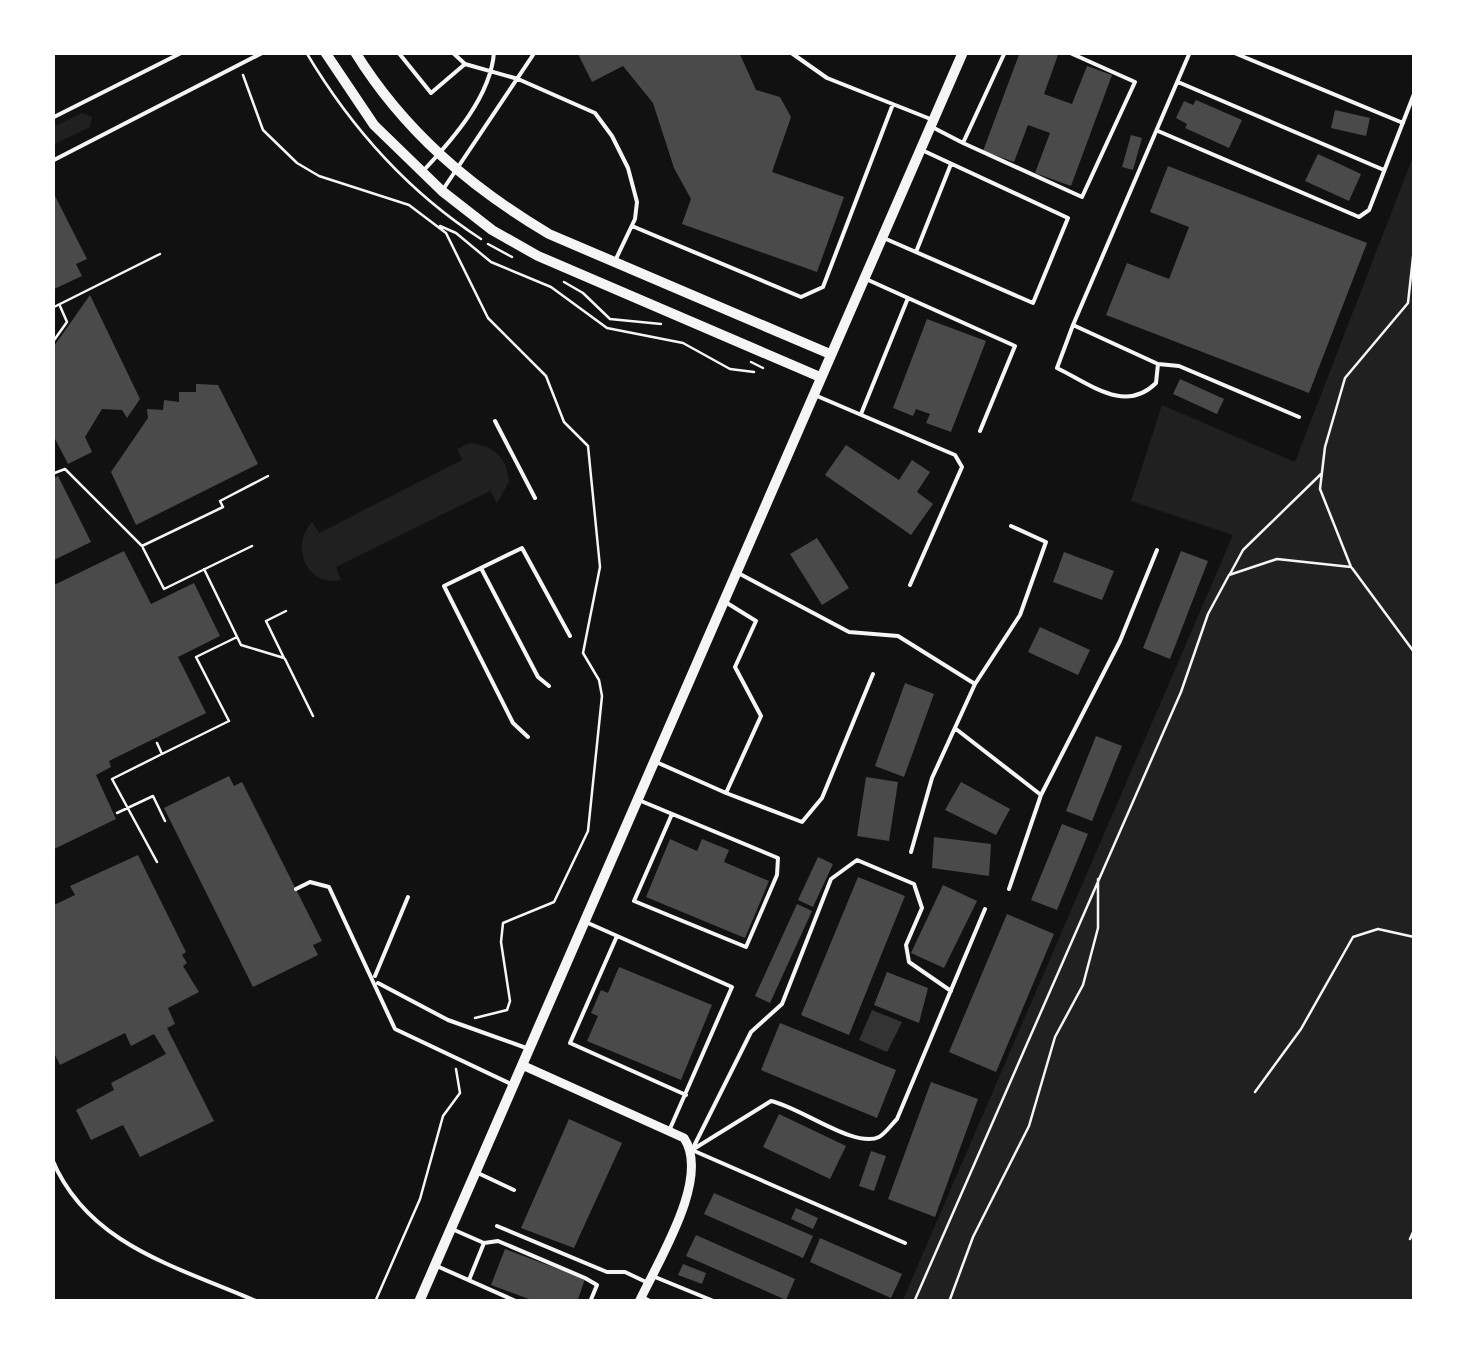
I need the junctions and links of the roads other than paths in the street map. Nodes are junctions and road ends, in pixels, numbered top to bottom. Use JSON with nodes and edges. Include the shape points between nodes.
{"nodes":[{"id":1,"x":184,"y":52,"type":"edge"},
{"id":2,"x":264,"y":52,"type":"edge"},
{"id":3,"x":325,"y":52,"type":"edge"},
{"id":4,"x":355,"y":52,"type":"edge"},
{"id":5,"x":398,"y":52,"type":"edge"},
{"id":6,"x":452,"y":52,"type":"edge"},
{"id":7,"x":494,"y":52,"type":"edge"},
{"id":8,"x":536,"y":52,"type":"edge"},
{"id":9,"x":790,"y":52,"type":"edge"},
{"id":10,"x":1005,"y":52,"type":"edge"},
{"id":11,"x":1068,"y":52,"type":"edge"},
{"id":12,"x":1132,"y":52,"type":"edge"},
{"id":13,"x":1140,"y":52,"type":"edge"},
{"id":14,"x":1190,"y":52,"type":"edge"},
{"id":15,"x":1232,"y":52,"type":"edge"},
{"id":16,"x":960,"y":54,"type":"edge"},
{"id":17,"x":464,"y":64,"type":"junction"},
{"id":18,"x":493,"y":70,"type":"junction"},
{"id":19,"x":518,"y":79,"type":"junction"},
{"id":20,"x":1178,"y":82,"type":"junction"},
{"id":21,"x":1414,"y":94,"type":"edge"},
{"id":22,"x":893,"y":104,"type":"junction"},
{"id":23,"x":52,"y":118,"type":"edge"},
{"id":24,"x":932,"y":123,"type":"junction"},
{"id":25,"x":1403,"y":123,"type":"junction"},
{"id":26,"x":1157,"y":130,"type":"junction"},
{"id":27,"x":963,"y":143,"type":"junction"},
{"id":28,"x":920,"y":150,"type":"junction"},
{"id":29,"x":439,"y":154,"type":"junction"},
{"id":30,"x":52,"y":161,"type":"edge"},
{"id":31,"x":952,"y":164,"type":"junction"},
{"id":32,"x":1384,"y":170,"type":"junction"},
{"id":33,"x":457,"y":171,"type":"junction"},
{"id":34,"x":422,"y":172,"type":"junction"},
{"id":35,"x":442,"y":191,"type":"junction"},
{"id":36,"x":632,"y":226,"type":"junction"},
{"id":37,"x":882,"y":237,"type":"junction"},
{"id":38,"x":916,"y":252,"type":"junction"},
{"id":39,"x":614,"y":262,"type":"junction"},
{"id":40,"x":864,"y":278,"type":"junction"},
{"id":41,"x":908,"y":298,"type":"junction"},
{"id":42,"x":1073,"y":325,"type":"junction"},
{"id":43,"x":830,"y":354,"type":"junction"},
{"id":44,"x":1158,"y":364,"type":"junction"},
{"id":45,"x":820,"y":377,"type":"junction"},
{"id":46,"x":813,"y":394,"type":"junction"},
{"id":47,"x":861,"y":414,"type":"junction"},
{"id":48,"x":1300,"y":417,"type":"dead end"},
{"id":49,"x":495,"y":420,"type":"dead end"},
{"id":50,"x":980,"y":431,"type":"dead end"},
{"id":51,"x":534,"y":498,"type":"dead end"},
{"id":52,"x":1011,"y":526,"type":"dead end"},
{"id":53,"x":1157,"y":550,"type":"dead end"},
{"id":54,"x":482,"y":568,"type":"junction"},
{"id":55,"x":736,"y":572,"type":"junction"},
{"id":56,"x":910,"y":585,"type":"dead end"},
{"id":57,"x":723,"y":601,"type":"junction"},
{"id":58,"x":570,"y":636,"type":"dead end"},
{"id":59,"x":873,"y":674,"type":"dead end"},
{"id":60,"x":975,"y":684,"type":"junction"},
{"id":61,"x":550,"y":686,"type":"dead end"},
{"id":62,"x":956,"y":729,"type":"junction"},
{"id":63,"x":528,"y":738,"type":"dead end"},
{"id":64,"x":654,"y":761,"type":"junction"},
{"id":65,"x":726,"y":792,"type":"junction"},
{"id":66,"x":1040,"y":795,"type":"junction"},
{"id":67,"x":637,"y":800,"type":"junction"},
{"id":68,"x":672,"y":814,"type":"junction"},
{"id":69,"x":911,"y":852,"type":"dead end"},
{"id":70,"x":1009,"y":888,"type":"dead end"},
{"id":71,"x":296,"y":889,"type":"dead end"},
{"id":72,"x":408,"y":897,"type":"dead end"},
{"id":73,"x":985,"y":910,"type":"dead end"},
{"id":74,"x":584,"y":922,"type":"junction"},
{"id":75,"x":616,"y":936,"type":"junction"},
{"id":76,"x":375,"y":981,"type":"junction"},
{"id":77,"x":951,"y":991,"type":"junction"},
{"id":78,"x":528,"y":1049,"type":"junction"},
{"id":79,"x":522,"y":1065,"type":"junction"},
{"id":80,"x":513,"y":1085,"type":"junction"},
{"id":81,"x":686,"y":1094,"type":"junction"},
{"id":82,"x":669,"y":1131,"type":"junction"},
{"id":83,"x":692,"y":1150,"type":"junction"},
{"id":84,"x":52,"y":1160,"type":"edge"},
{"id":85,"x":475,"y":1172,"type":"junction"},
{"id":86,"x":514,"y":1190,"type":"dead end"},
{"id":87,"x":497,"y":1226,"type":"dead end"},
{"id":88,"x":451,"y":1228,"type":"junction"},
{"id":89,"x":484,"y":1243,"type":"junction"},
{"id":90,"x":905,"y":1243,"type":"dead end"},
{"id":91,"x":435,"y":1264,"type":"junction"},
{"id":92,"x":649,"y":1279,"type":"junction"},
{"id":93,"x":469,"y":1280,"type":"junction"},
{"id":94,"x":640,"y":1299,"type":"edge"},
{"id":95,"x":420,"y":1301,"type":"edge"},
{"id":96,"x":258,"y":1302,"type":"edge"},
{"id":97,"x":518,"y":1302,"type":"edge"},
{"id":98,"x":590,"y":1302,"type":"edge"},
{"id":99,"x":652,"y":1302,"type":"edge"},
{"id":100,"x":716,"y":1302,"type":"edge"}],
"edges":[{"from":1,"to":23,"type":"lane"},
{"from":2,"to":30,"type":"lane"},
{"from":3,"to":34,"type":"street","via":[[374,125]]},
{"from":4,"to":29,"type":"street","via":[[393,109]]},
{"from":5,"to":17,"type":"lane","via":[[431,93]]},
{"from":6,"to":17,"type":"lane"},
{"from":7,"to":18,"type":"lane"},
{"from":8,"to":19,"type":"lane"},
{"from":9,"to":22,"type":"lane","via":[[827,78]]},
{"from":10,"to":27,"type":"lane"},
{"from":11,"to":27,"type":"lane","via":[[1135,82],[1082,197]]},
{"from":12,"to":13,"type":"lane"},
{"from":14,"to":20,"type":"lane"},
{"from":15,"to":25,"type":"lane"},
{"from":16,"to":24,"type":"street"},
{"from":17,"to":18,"type":"lane"},
{"from":18,"to":19,"type":"lane"},
{"from":18,"to":29,"type":"lane"},
{"from":19,"to":33,"type":"lane"},
{"from":19,"to":36,"type":"lane","via":[[595,113],[628,168],[637,202]]},
{"from":20,"to":26,"type":"lane"},
{"from":20,"to":32,"type":"lane"},
{"from":21,"to":25,"type":"lane"},
{"from":22,"to":24,"type":"lane"},
{"from":22,"to":36,"type":"lane","via":[[815,293],[802,298]]},
{"from":24,"to":27,"type":"lane"},
{"from":24,"to":28,"type":"street"},
{"from":25,"to":32,"type":"lane"},
{"from":26,"to":32,"type":"lane","via":[[1359,217],[1369,210]]},
{"from":26,"to":42,"type":"lane"},
{"from":28,"to":31,"type":"lane"},
{"from":28,"to":37,"type":"street"},
{"from":29,"to":33,"type":"street"},
{"from":29,"to":34,"type":"lane"},
{"from":31,"to":38,"type":"lane"},
{"from":31,"to":38,"type":"lane","via":[[1068,218],[1033,303]]},
{"from":33,"to":35,"type":"lane"},
{"from":33,"to":39,"type":"street","via":[[549,234]]},
{"from":34,"to":35,"type":"street"},
{"from":35,"to":45,"type":"street","via":[[538,256]]},
{"from":36,"to":39,"type":"lane"},
{"from":37,"to":38,"type":"lane"},
{"from":37,"to":40,"type":"street"},
{"from":39,"to":43,"type":"street"},
{"from":40,"to":41,"type":"lane"},
{"from":40,"to":43,"type":"street"},
{"from":41,"to":47,"type":"lane"},
{"from":41,"to":50,"type":"lane","via":[[1015,346]]},
{"from":42,"to":44,"type":"lane"},
{"from":42,"to":44,"type":"lane","via":[[1057,368],[1124,400],[1143,396],[1156,383]]},
{"from":43,"to":45,"type":"street"},
{"from":44,"to":48,"type":"lane","via":[[1179,366]]},
{"from":45,"to":46,"type":"street"},
{"from":46,"to":47,"type":"lane"},
{"from":46,"to":55,"type":"street"},
{"from":47,"to":56,"type":"lane","via":[[955,455],[962,467]]},
{"from":49,"to":51,"type":"lane"},
{"from":52,"to":60,"type":"lane","via":[[1046,542],[1020,614]]},
{"from":53,"to":66,"type":"lane","via":[[1120,641]]},
{"from":54,"to":58,"type":"lane","via":[[522,548]]},
{"from":54,"to":61,"type":"lane","via":[[538,677]]},
{"from":54,"to":63,"type":"lane","via":[[444,586],[513,723]]},
{"from":55,"to":57,"type":"street"},
{"from":55,"to":60,"type":"lane","via":[[850,632],[898,636]]},
{"from":57,"to":64,"type":"street"},
{"from":57,"to":65,"type":"lane","via":[[756,621],[735,667],[761,716]]},
{"from":59,"to":65,"type":"lane","via":[[822,798],[802,822]]},
{"from":60,"to":62,"type":"lane"},
{"from":62,"to":66,"type":"lane"},
{"from":62,"to":69,"type":"lane","via":[[932,778]]},
{"from":64,"to":65,"type":"lane"},
{"from":64,"to":67,"type":"street"},
{"from":66,"to":70,"type":"lane"},
{"from":67,"to":68,"type":"lane"},
{"from":67,"to":74,"type":"street"},
{"from":68,"to":68,"type":"lane","via":[[778,858],[746,947],[634,901]]},
{"from":71,"to":76,"type":"lane","via":[[310,882],[329,886]]},
{"from":72,"to":76,"type":"lane"},
{"from":73,"to":77,"type":"lane"},
{"from":74,"to":75,"type":"lane"},
{"from":74,"to":78,"type":"street"},
{"from":75,"to":81,"type":"lane","via":[[732,987]]},
{"from":75,"to":81,"type":"lane","via":[[570,1043]]},
{"from":76,"to":78,"type":"lane","via":[[448,1020]]},
{"from":76,"to":80,"type":"lane","via":[[394,1029]]},
{"from":77,"to":83,"type":"lane","via":[[896,1119],[879,1137],[859,1140],[771,1101]]},
{"from":77,"to":83,"type":"lane","via":[[908,962],[906,945],[922,908],[914,884],[857,860],[831,880],[782,1004],[751,1032]]},
{"from":78,"to":79,"type":"street"},
{"from":79,"to":80,"type":"street"},
{"from":79,"to":82,"type":"street"},
{"from":80,"to":85,"type":"street"},
{"from":81,"to":82,"type":"lane"},
{"from":82,"to":83,"type":"street"},
{"from":83,"to":90,"type":"lane"},
{"from":83,"to":92,"type":"street","via":[[692,1183]]},
{"from":84,"to":96,"type":"lane","via":[[70,1196],[114,1239]]},
{"from":85,"to":86,"type":"lane"},
{"from":85,"to":88,"type":"street"},
{"from":87,"to":92,"type":"lane","via":[[608,1272]]},
{"from":88,"to":89,"type":"lane"},
{"from":88,"to":91,"type":"street"},
{"from":89,"to":93,"type":"lane"},
{"from":89,"to":98,"type":"lane","via":[[498,1241],[585,1278],[597,1285]]},
{"from":91,"to":93,"type":"lane"},
{"from":91,"to":95,"type":"street"},
{"from":92,"to":94,"type":"street"},
{"from":92,"to":100,"type":"lane"},
{"from":93,"to":97,"type":"lane"},
{"from":94,"to":99,"type":"lane"}]}
